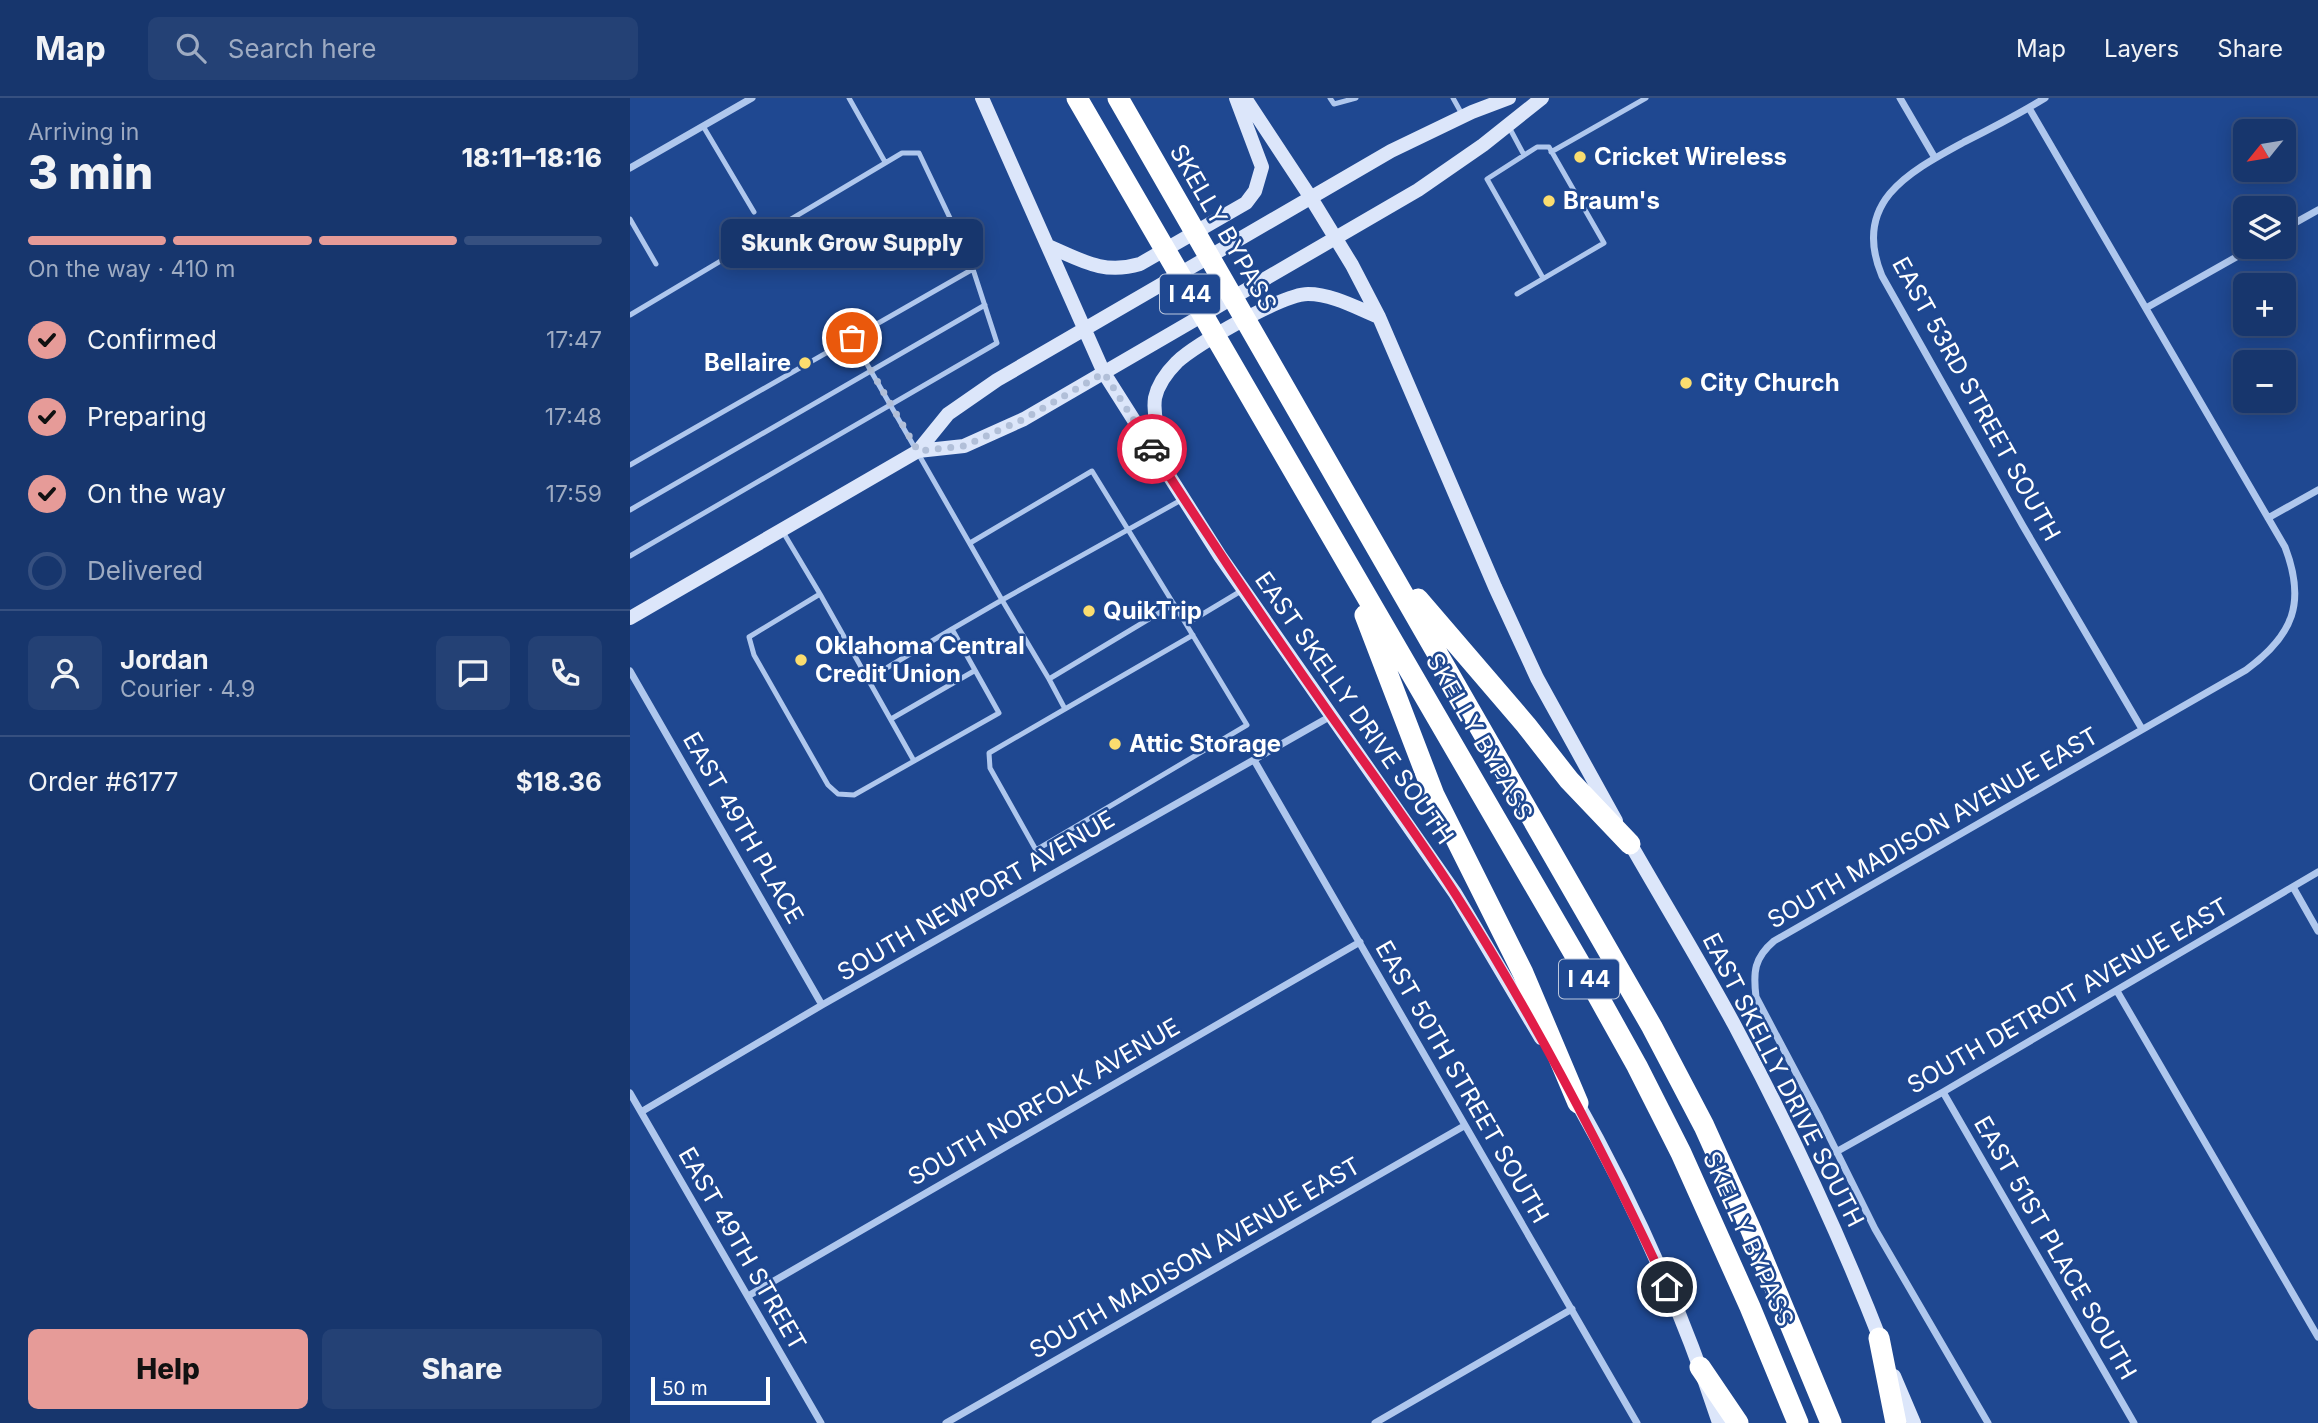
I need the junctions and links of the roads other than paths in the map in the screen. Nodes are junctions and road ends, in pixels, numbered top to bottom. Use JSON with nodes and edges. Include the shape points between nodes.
{"nodes":[{"id":1,"x":752,"y":98,"type":"edge"},
{"id":2,"x":849,"y":98,"type":"edge"},
{"id":3,"x":982,"y":98,"type":"edge"},
{"id":4,"x":1077,"y":98,"type":"edge"},
{"id":5,"x":1118,"y":98,"type":"edge"},
{"id":6,"x":1236,"y":98,"type":"edge"},
{"id":7,"x":1245,"y":98,"type":"edge"},
{"id":8,"x":1330,"y":98,"type":"edge"},
{"id":9,"x":1356,"y":98,"type":"edge"},
{"id":10,"x":1453,"y":98,"type":"edge"},
{"id":11,"x":1508,"y":98,"type":"edge"},
{"id":12,"x":1542,"y":98,"type":"edge"},
{"id":13,"x":1646,"y":98,"type":"edge"},
{"id":14,"x":1900,"y":98,"type":"edge"},
{"id":15,"x":2045,"y":98,"type":"edge"},
{"id":16,"x":2029,"y":108,"type":"junction"},
{"id":17,"x":1463,"y":116,"type":"junction"},
{"id":18,"x":1508,"y":125,"type":"junction"},
{"id":19,"x":703,"y":126,"type":"junction"},
{"id":20,"x":1551,"y":152,"type":"junction"},
{"id":21,"x":1524,"y":155,"type":"junction"},
{"id":22,"x":1935,"y":158,"type":"junction"},
{"id":23,"x":885,"y":162,"type":"junction"},
{"id":24,"x":630,"y":168,"type":"edge"},
{"id":25,"x":1311,"y":198,"type":"junction"},
{"id":26,"x":2318,"y":210,"type":"edge"},
{"id":27,"x":754,"y":212,"type":"dead end"},
{"id":28,"x":630,"y":219,"type":"edge"},
{"id":29,"x":2296,"y":222,"type":"edge"},
{"id":30,"x":1337,"y":238,"type":"junction"},
{"id":31,"x":1048,"y":246,"type":"junction"},
{"id":32,"x":2233,"y":259,"type":"edge"},
{"id":33,"x":656,"y":264,"type":"dead end"},
{"id":34,"x":973,"y":269,"type":"junction"},
{"id":35,"x":1543,"y":278,"type":"junction"},
{"id":36,"x":1517,"y":294,"type":"dead end"},
{"id":37,"x":985,"y":305,"type":"junction"},
{"id":38,"x":2146,"y":309,"type":"junction"},
{"id":39,"x":630,"y":315,"type":"edge"},
{"id":40,"x":1379,"y":317,"type":"junction"},
{"id":41,"x":1083,"y":329,"type":"junction"},
{"id":42,"x":852,"y":338,"type":"junction"},
{"id":43,"x":871,"y":372,"type":"junction"},
{"id":44,"x":1104,"y":373,"type":"junction"},
{"id":45,"x":890,"y":405,"type":"junction"},
{"id":46,"x":918,"y":451,"type":"junction"},
{"id":47,"x":630,"y":465,"type":"edge"},
{"id":48,"x":1172,"y":481,"type":"junction"},
{"id":49,"x":2318,"y":489,"type":"edge"},
{"id":50,"x":1183,"y":499,"type":"junction"},
{"id":51,"x":630,"y":510,"type":"edge"},
{"id":52,"x":2268,"y":518,"type":"junction"},
{"id":53,"x":1128,"y":529,"type":"junction"},
{"id":54,"x":782,"y":530,"type":"junction"},
{"id":55,"x":970,"y":543,"type":"junction"},
{"id":56,"x":1342,"y":555,"type":"junction"},
{"id":57,"x":630,"y":556,"type":"edge"},
{"id":58,"x":1385,"y":560,"type":"junction"},
{"id":59,"x":1243,"y":589,"type":"junction"},
{"id":60,"x":820,"y":594,"type":"junction"},
{"id":61,"x":1002,"y":600,"type":"junction"},
{"id":62,"x":1174,"y":604,"type":"junction"},
{"id":63,"x":631,"y":615,"type":"edge"},
{"id":64,"x":1186,"y":624,"type":"junction"},
{"id":65,"x":952,"y":629,"type":"junction"},
{"id":66,"x":1192,"y":635,"type":"junction"},
{"id":67,"x":630,"y":671,"type":"edge"},
{"id":68,"x":974,"y":671,"type":"junction"},
{"id":69,"x":868,"y":679,"type":"junction"},
{"id":70,"x":1049,"y":679,"type":"junction"},
{"id":71,"x":1065,"y":709,"type":"junction"},
{"id":72,"x":1331,"y":716,"type":"junction"},
{"id":73,"x":891,"y":719,"type":"junction"},
{"id":74,"x":2142,"y":729,"type":"junction"},
{"id":75,"x":1254,"y":760,"type":"junction"},
{"id":76,"x":914,"y":761,"type":"junction"},
{"id":77,"x":1630,"y":844,"type":"junction"},
{"id":78,"x":2318,"y":872,"type":"edge"},
{"id":79,"x":2293,"y":887,"type":"junction"},
{"id":80,"x":2318,"y":931,"type":"edge"},
{"id":81,"x":1360,"y":942,"type":"junction"},
{"id":82,"x":2118,"y":991,"type":"junction"},
{"id":83,"x":822,"y":1005,"type":"junction"},
{"id":84,"x":1943,"y":1092,"type":"junction"},
{"id":85,"x":630,"y":1093,"type":"edge"},
{"id":86,"x":1578,"y":1103,"type":"junction"},
{"id":87,"x":641,"y":1112,"type":"junction"},
{"id":88,"x":1464,"y":1126,"type":"junction"},
{"id":89,"x":1836,"y":1152,"type":"junction"},
{"id":90,"x":748,"y":1296,"type":"junction"},
{"id":91,"x":1572,"y":1309,"type":"junction"},
{"id":92,"x":2318,"y":1337,"type":"edge"},
{"id":93,"x":1879,"y":1338,"type":"junction"},
{"id":94,"x":1700,"y":1367,"type":"junction"},
{"id":95,"x":821,"y":1423,"type":"edge"},
{"id":96,"x":946,"y":1423,"type":"edge"},
{"id":97,"x":1374,"y":1423,"type":"edge"},
{"id":98,"x":1637,"y":1423,"type":"edge"},
{"id":99,"x":1719,"y":1423,"type":"edge"},
{"id":100,"x":1738,"y":1423,"type":"edge"},
{"id":101,"x":1798,"y":1423,"type":"edge"},
{"id":102,"x":1831,"y":1423,"type":"edge"},
{"id":103,"x":1896,"y":1423,"type":"edge"},
{"id":104,"x":1914,"y":1423,"type":"edge"},
{"id":105,"x":1988,"y":1423,"type":"edge"},
{"id":106,"x":2134,"y":1423,"type":"edge"}],
"edges":[{"from":1,"to":19,"type":"street"},
{"from":2,"to":23,"type":"lane"},
{"from":3,"to":31,"type":"main road","name":"EAST SKELLY DRIVE SOUTH"},
{"from":4,"to":56,"type":"highway","name":"SKELLY BYPASS","number":"I 44"},
{"from":5,"to":58,"type":"highway","name":"SKELLY BYPASS","number":"I 44"},
{"from":6,"to":31,"type":"main road","via":[[1262,167],[1255,191],[1246,202],[1125,269],[1096,267]]},
{"from":7,"to":25,"type":"main road","name":"EAST SKELLY DRIVE SOUTH"},
{"from":8,"to":9,"type":"lane","via":[[1334,104]]},
{"from":10,"to":17,"type":"lane"},
{"from":11,"to":17,"type":"main road"},
{"from":12,"to":18,"type":"main road"},
{"from":13,"to":20,"type":"lane"},
{"from":14,"to":22,"type":"street"},
{"from":15,"to":16,"type":"street","name":"EAST 53RD STREET SOUTH"},
{"from":16,"to":22,"type":"street","name":"EAST 53RD STREET SOUTH"},
{"from":16,"to":38,"type":"street"},
{"from":17,"to":25,"type":"main road"},
{"from":18,"to":21,"type":"lane"},
{"from":18,"to":30,"type":"main road","via":[[1418,190]]},
{"from":19,"to":24,"type":"street"},
{"from":19,"to":27,"type":"lane"},
{"from":20,"to":21,"type":"lane","via":[[1549,147],[1537,147]]},
{"from":20,"to":35,"type":"lane","via":[[1604,243]]},
{"from":21,"to":35,"type":"lane","via":[[1487,179]]},
{"from":22,"to":74,"type":"street","name":"EAST 53RD STREET SOUTH","via":[[1909,174],[1885,198],[1875,224],[1876,261]]},
{"from":23,"to":34,"type":"lane","via":[[901,153],[919,153]]},
{"from":23,"to":39,"type":"lane"},
{"from":25,"to":30,"type":"main road","name":"EAST SKELLY DRIVE SOUTH"},
{"from":25,"to":41,"type":"main road"},
{"from":26,"to":29,"type":"street"},
{"from":28,"to":33,"type":"lane"},
{"from":30,"to":40,"type":"main road","name":"EAST SKELLY DRIVE SOUTH"},
{"from":30,"to":44,"type":"main road"},
{"from":31,"to":41,"type":"main road","name":"EAST SKELLY DRIVE SOUTH"},
{"from":32,"to":38,"type":"street"},
{"from":34,"to":37,"type":"lane"},
{"from":34,"to":42,"type":"lane"},
{"from":35,"to":36,"type":"lane"},
{"from":37,"to":43,"type":"lane"},
{"from":37,"to":45,"type":"lane","via":[[997,343]]},
{"from":38,"to":52,"type":"street"},
{"from":40,"to":48,"type":"main road","via":[[1325,296],[1294,296],[1178,361],[1160,383],[1155,408]]},
{"from":40,"to":77,"type":"main road","name":"EAST SKELLY DRIVE SOUTH","via":[[1531,667]]},
{"from":41,"to":44,"type":"main road","name":"EAST SKELLY DRIVE SOUTH"},
{"from":41,"to":46,"type":"main road","via":[[948,414]]},
{"from":42,"to":43,"type":"lane"},
{"from":42,"to":47,"type":"lane"},
{"from":43,"to":45,"type":"lane"},
{"from":43,"to":51,"type":"lane"},
{"from":44,"to":46,"type":"main road","via":[[1024,419],[964,446]]},
{"from":44,"to":48,"type":"main road","name":"EAST SKELLY DRIVE SOUTH"},
{"from":45,"to":46,"type":"lane"},
{"from":45,"to":57,"type":"lane"},
{"from":46,"to":54,"type":"main road"},
{"from":46,"to":55,"type":"lane"},
{"from":48,"to":50,"type":"main road","name":"EAST SKELLY DRIVE SOUTH"},
{"from":49,"to":52,"type":"street"},
{"from":50,"to":53,"type":"lane"},
{"from":50,"to":59,"type":"main road","name":"EAST SKELLY DRIVE SOUTH"},
{"from":52,"to":74,"type":"street","name":"SOUTH MADISON AVENUE EAST","via":[[2285,547],[2297,591],[2282,639],[2246,670]]},
{"from":53,"to":55,"type":"lane","via":[[1092,471]]},
{"from":53,"to":61,"type":"lane"},
{"from":53,"to":62,"type":"lane"},
{"from":54,"to":60,"type":"lane"},
{"from":54,"to":63,"type":"main road"},
{"from":55,"to":61,"type":"lane"},
{"from":56,"to":86,"type":"highway","via":[[1434,795],[1523,973]]},
{"from":56,"to":101,"type":"highway","name":"SKELLY BYPASS","number":"I 44","via":[[1637,1066],[1712,1220]]},
{"from":58,"to":77,"type":"highway","via":[[1569,780]]},
{"from":58,"to":102,"type":"highway","name":"SKELLY BYPASS","number":"I 44","via":[[1704,1126]]},
{"from":59,"to":64,"type":"lane"},
{"from":59,"to":72,"type":"main road","name":"EAST SKELLY DRIVE SOUTH"},
{"from":60,"to":69,"type":"lane"},
{"from":60,"to":76,"type":"lane","via":[[748,637],[754,655],[828,785],[838,794],[854,795]]},
{"from":61,"to":65,"type":"lane"},
{"from":61,"to":70,"type":"lane"},
{"from":62,"to":64,"type":"lane"},
{"from":62,"to":70,"type":"lane"},
{"from":64,"to":66,"type":"lane"},
{"from":65,"to":68,"type":"lane"},
{"from":65,"to":69,"type":"lane"},
{"from":66,"to":71,"type":"lane"},
{"from":66,"to":71,"type":"lane","via":[[1247,725],[1036,850],[990,768],[989,753]]},
{"from":67,"to":83,"type":"street","name":"EAST 49TH PLACE"},
{"from":68,"to":73,"type":"lane"},
{"from":68,"to":76,"type":"lane","via":[[999,713]]},
{"from":69,"to":73,"type":"lane"},
{"from":70,"to":71,"type":"lane"},
{"from":72,"to":75,"type":"street","name":"SOUTH NEWPORT AVENUE"},
{"from":72,"to":86,"type":"main road","name":"EAST SKELLY DRIVE SOUTH","via":[[1461,902]]},
{"from":73,"to":76,"type":"lane"},
{"from":74,"to":89,"type":"street","name":"SOUTH MADISON AVENUE EAST","via":[[1761,952],[1754,979],[1756,997]]},
{"from":75,"to":81,"type":"street","name":"EAST 50TH STREET SOUTH"},
{"from":75,"to":83,"type":"street","name":"SOUTH NEWPORT AVENUE"},
{"from":77,"to":93,"type":"main road","name":"EAST SKELLY DRIVE SOUTH","via":[[1776,1107],[1828,1215]]},
{"from":78,"to":79,"type":"street","name":"SOUTH DETROIT AVENUE EAST"},
{"from":79,"to":80,"type":"street"},
{"from":79,"to":82,"type":"street","name":"SOUTH DETROIT AVENUE EAST"},
{"from":81,"to":88,"type":"street","name":"EAST 50TH STREET SOUTH"},
{"from":81,"to":90,"type":"street","name":"SOUTH NORFOLK AVENUE"},
{"from":82,"to":84,"type":"street","name":"SOUTH DETROIT AVENUE EAST"},
{"from":82,"to":92,"type":"street"},
{"from":83,"to":87,"type":"street","name":"SOUTH NEWPORT AVENUE"},
{"from":84,"to":89,"type":"street","name":"SOUTH DETROIT AVENUE EAST"},
{"from":84,"to":106,"type":"street","name":"EAST 51ST PLACE SOUTH"},
{"from":85,"to":87,"type":"street","name":"EAST 49TH STREET"},
{"from":86,"to":94,"type":"main road","name":"EAST SKELLY DRIVE SOUTH"},
{"from":87,"to":90,"type":"street","name":"EAST 49TH STREET"},
{"from":88,"to":91,"type":"street","name":"EAST 50TH STREET SOUTH"},
{"from":88,"to":96,"type":"street","name":"SOUTH MADISON AVENUE EAST"},
{"from":89,"to":105,"type":"street","name":"SOUTH MADISON AVENUE EAST","via":[[1875,1229]]},
{"from":90,"to":95,"type":"street","name":"EAST 49TH STREET"},
{"from":91,"to":97,"type":"street"},
{"from":91,"to":98,"type":"street","name":"EAST 50TH STREET SOUTH"},
{"from":93,"to":103,"type":"highway"},
{"from":93,"to":104,"type":"main road","name":"EAST SKELLY DRIVE SOUTH"},
{"from":94,"to":99,"type":"main road","name":"EAST SKELLY DRIVE SOUTH"},
{"from":94,"to":100,"type":"highway"}]}
